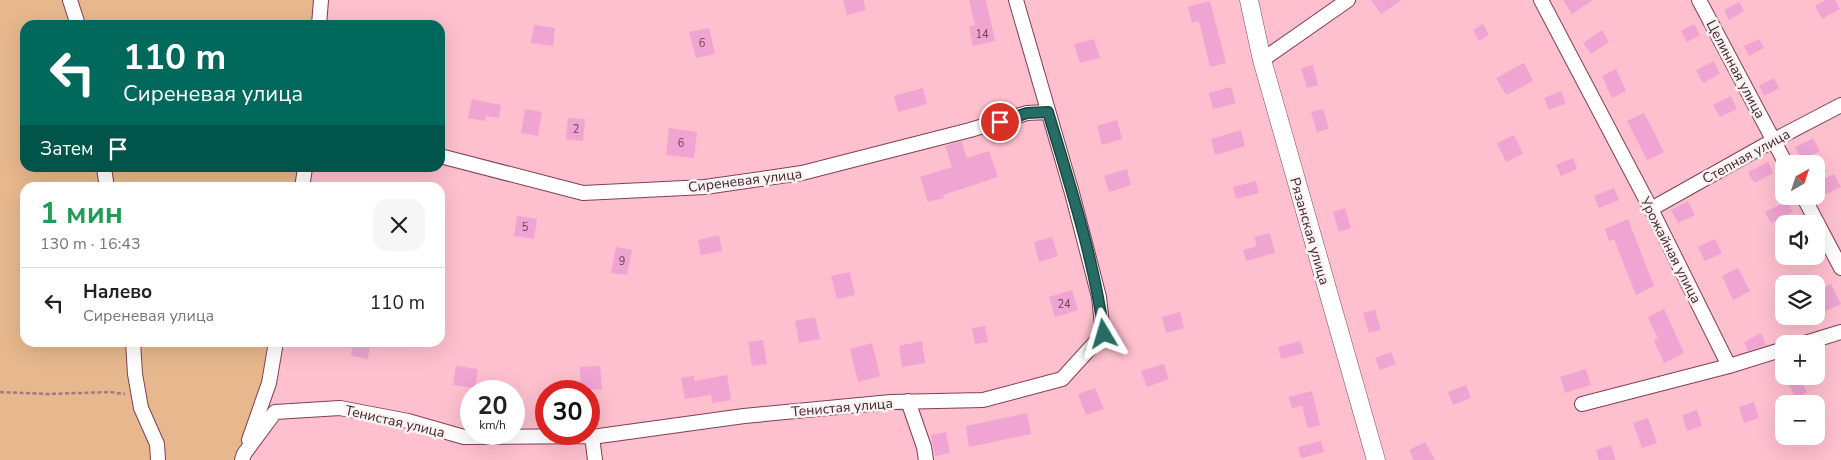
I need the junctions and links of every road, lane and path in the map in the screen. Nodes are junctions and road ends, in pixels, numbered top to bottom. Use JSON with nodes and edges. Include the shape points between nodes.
{"nodes":[{"id":1,"x":70,"y":0,"type":"edge"},
{"id":2,"x":321,"y":0,"type":"edge"},
{"id":3,"x":1016,"y":0,"type":"edge"},
{"id":4,"x":1249,"y":0,"type":"edge"},
{"id":5,"x":1348,"y":0,"type":"edge"},
{"id":6,"x":1541,"y":0,"type":"edge"},
{"id":7,"x":1698,"y":0,"type":"edge"},
{"id":8,"x":76,"y":20,"type":"edge"},
{"id":9,"x":320,"y":20,"type":"edge"},
{"id":10,"x":1262,"y":60,"type":"junction"},
{"id":11,"x":1841,"y":105,"type":"edge"},
{"id":12,"x":1048,"y":112,"type":"junction"},
{"id":13,"x":1774,"y":140,"type":"junction"},
{"id":14,"x":1782,"y":155,"type":"edge"},
{"id":15,"x":445,"y":157,"type":"edge"},
{"id":16,"x":1808,"y":205,"type":"edge"},
{"id":17,"x":1652,"y":209,"type":"junction"},
{"id":18,"x":1841,"y":268,"type":"edge"},
{"id":19,"x":1841,"y":332,"type":"edge"},
{"id":20,"x":1825,"y":337,"type":"edge"},
{"id":21,"x":133,"y":347,"type":"edge"},
{"id":22,"x":275,"y":347,"type":"edge"},
{"id":23,"x":1775,"y":352,"type":"edge"},
{"id":24,"x":1729,"y":366,"type":"junction"},
{"id":25,"x":0,"y":392,"type":"edge"},
{"id":26,"x":139,"y":396,"type":"junction"},
{"id":27,"x":908,"y":401,"type":"junction"},
{"id":28,"x":1582,"y":404,"type":"dead end"},
{"id":29,"x":600,"y":435,"type":"edge"},
{"id":30,"x":535,"y":436,"type":"edge"},
{"id":31,"x":593,"y":445,"type":"edge"},
{"id":32,"x":243,"y":457,"type":"edge"},
{"id":33,"x":158,"y":460,"type":"edge"},
{"id":34,"x":594,"y":460,"type":"edge"},
{"id":35,"x":926,"y":460,"type":"edge"},
{"id":36,"x":1376,"y":460,"type":"edge"}],
"edges":[{"from":1,"to":8,"type":"street"},
{"from":2,"to":9,"type":"street"},
{"from":3,"to":12,"type":"street","name":"Тенистая улица"},
{"from":4,"to":10,"type":"main road","name":"Рязанская улица"},
{"from":5,"to":10,"type":"street"},
{"from":6,"to":17,"type":"street","name":"Урожайная улица"},
{"from":7,"to":13,"type":"street","name":"Целинная улица"},
{"from":10,"to":36,"type":"main road","name":"Рязанская улица"},
{"from":11,"to":13,"type":"street","name":"Степная улица"},
{"from":12,"to":15,"type":"street","name":"Сиреневая улица","via":[[1027,113],[802,173],[705,187],[583,193]]},
{"from":12,"to":27,"type":"street","name":"Тенистая улица","via":[[1099,297],[1104,334],[1062,379],[983,400]]},
{"from":13,"to":14,"type":"street","name":"Целинная улица"},
{"from":13,"to":17,"type":"street","name":"Степная улица"},
{"from":16,"to":18,"type":"street"},
{"from":17,"to":24,"type":"street","name":"Урожайная улица"},
{"from":19,"to":20,"type":"street"},
{"from":21,"to":26,"type":"street"},
{"from":22,"to":32,"type":"street","via":[[269,383]]},
{"from":23,"to":24,"type":"street"},
{"from":24,"to":28,"type":"street"},
{"from":25,"to":26,"type":"path","via":[[110,392]]},
{"from":26,"to":33,"type":"street","via":[[157,444]]},
{"from":27,"to":29,"type":"street","name":"Тенистая улица","via":[[744,416]]},
{"from":27,"to":35,"type":"street"},
{"from":30,"to":32,"type":"street","name":"Тенистая улица","via":[[464,437],[408,421],[340,408],[275,412]]},
{"from":31,"to":34,"type":"street"}]}
